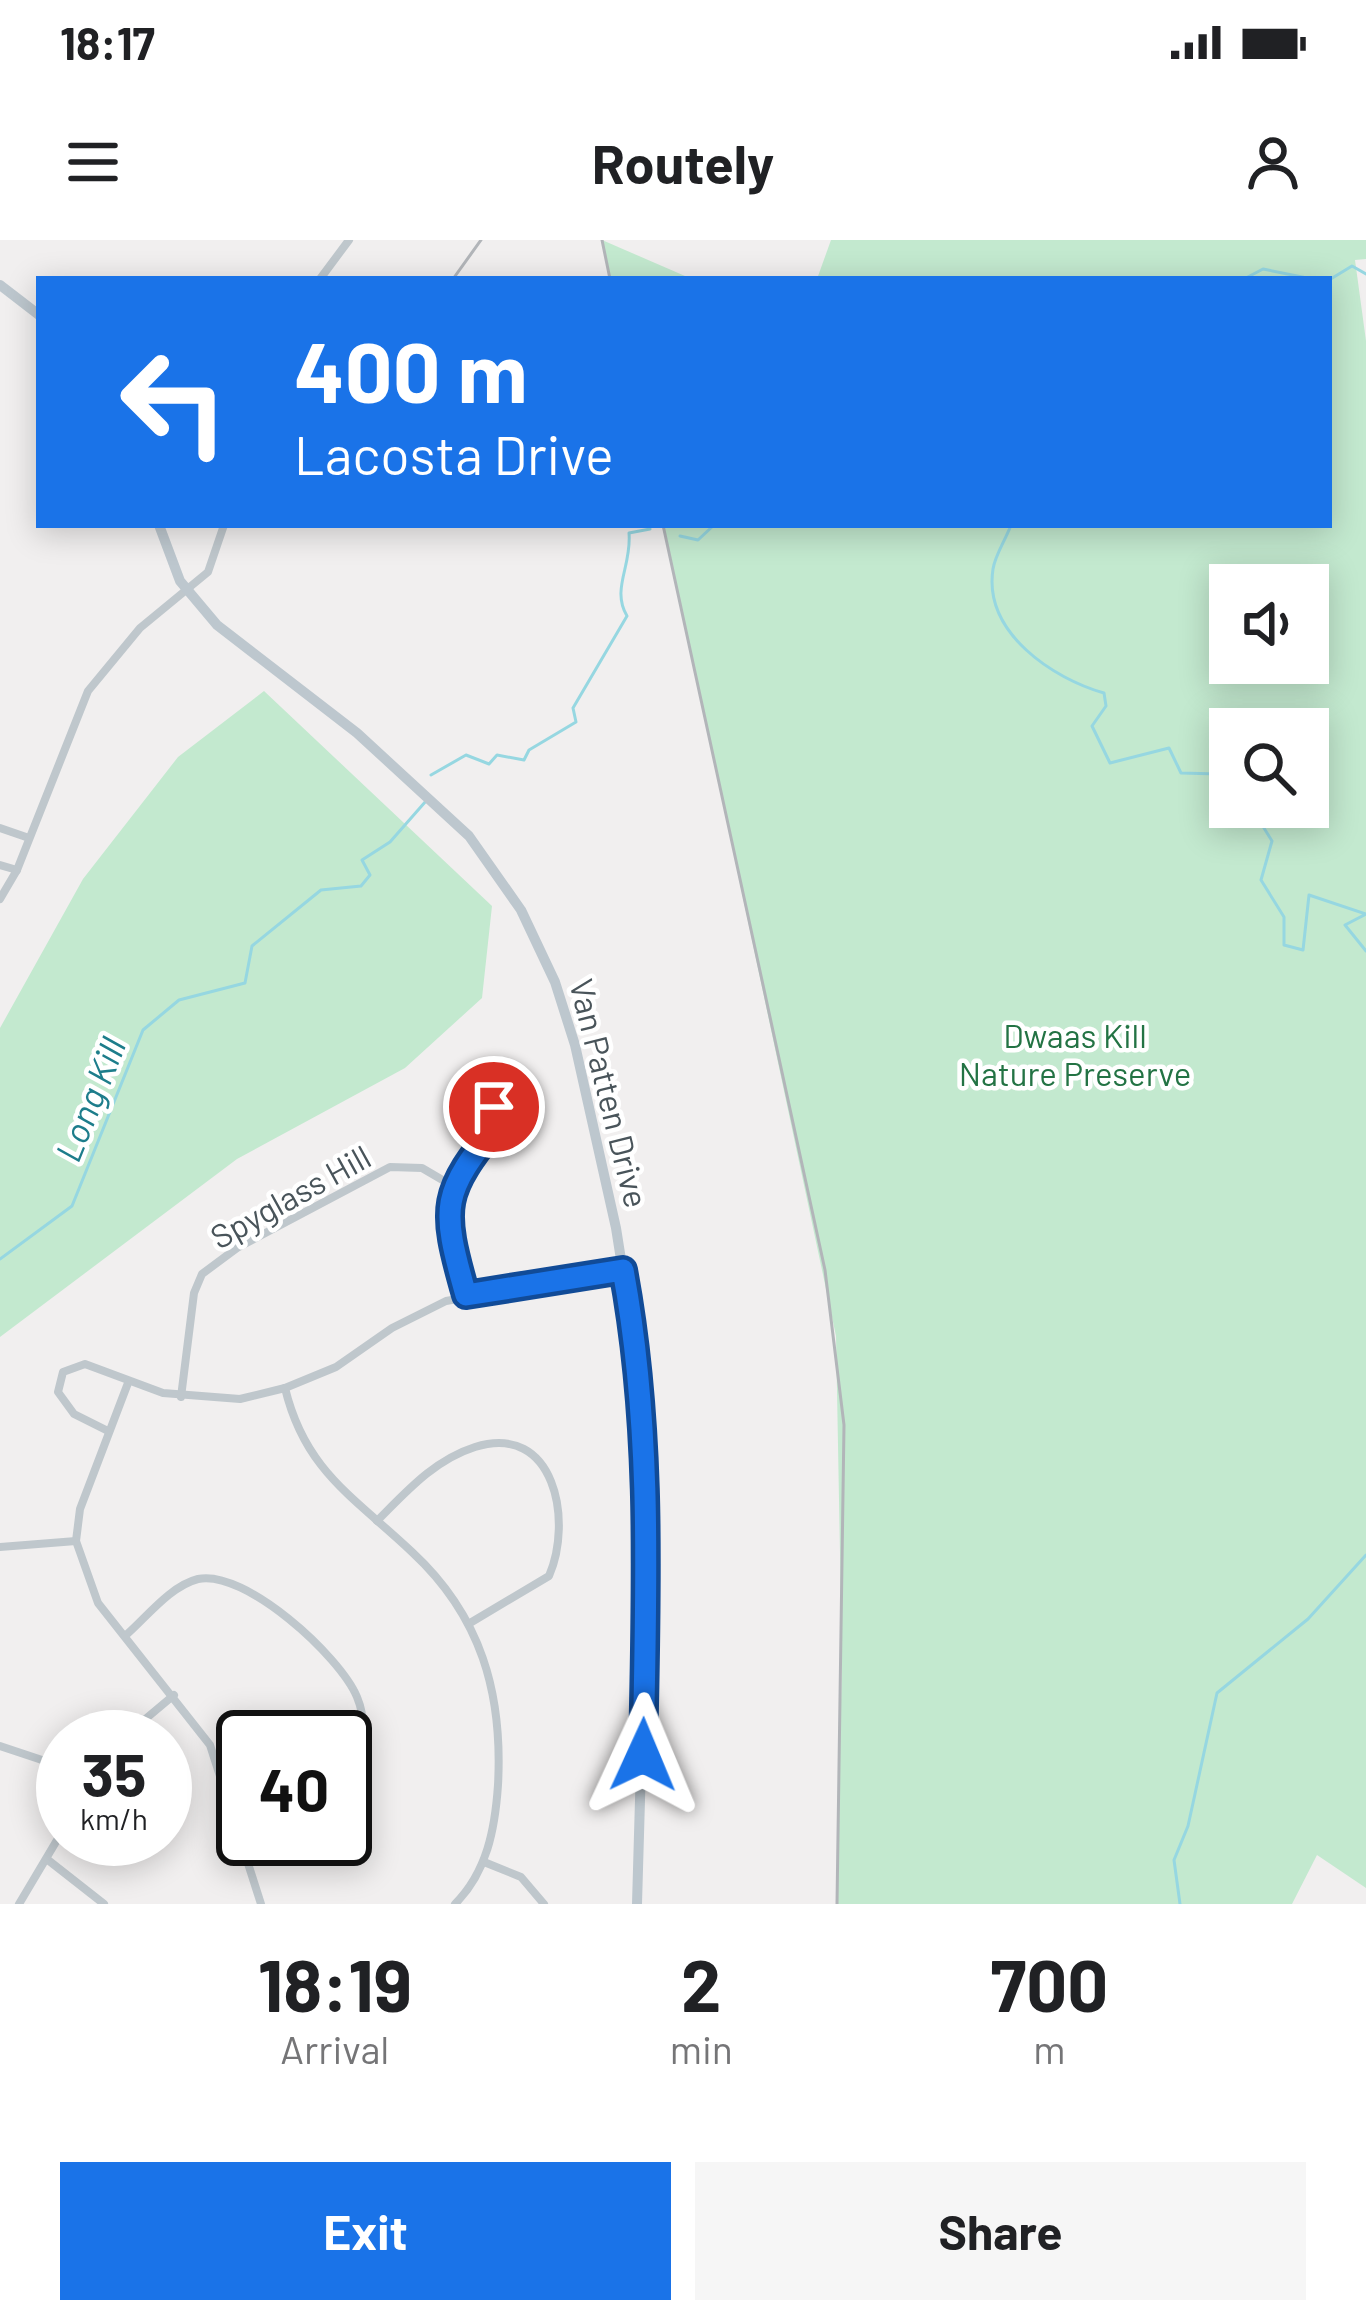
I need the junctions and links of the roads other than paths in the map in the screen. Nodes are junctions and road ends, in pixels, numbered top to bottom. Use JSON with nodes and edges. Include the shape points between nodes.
{"nodes":[{"id":1,"x":349,"y":240,"type":"edge"},
{"id":2,"x":322,"y":276,"type":"edge"},
{"id":3,"x":0,"y":285,"type":"edge"},
{"id":4,"x":36,"y":313,"type":"edge"},
{"id":5,"x":160,"y":528,"type":"edge"},
{"id":6,"x":223,"y":528,"type":"edge"},
{"id":7,"x":187,"y":593,"type":"junction"},
{"id":8,"x":0,"y":828,"type":"edge"},
{"id":9,"x":29,"y":838,"type":"junction"},
{"id":10,"x":0,"y":865,"type":"edge"},
{"id":11,"x":17,"y":870,"type":"junction"},
{"id":12,"x":0,"y":899,"type":"edge"},
{"id":13,"x":484,"y":1133,"type":"dead end"},
{"id":14,"x":452,"y":1185,"type":"junction"},
{"id":15,"x":623,"y":1270,"type":"junction"},
{"id":16,"x":466,"y":1295,"type":"junction"},
{"id":17,"x":128,"y":1383,"type":"junction"},
{"id":18,"x":285,"y":1388,"type":"junction"},
{"id":19,"x":181,"y":1396,"type":"junction"},
{"id":20,"x":108,"y":1431,"type":"junction"},
{"id":21,"x":377,"y":1520,"type":"junction"},
{"id":22,"x":76,"y":1540,"type":"junction"},
{"id":23,"x":0,"y":1547,"type":"edge"},
{"id":24,"x":470,"y":1623,"type":"junction"},
{"id":25,"x":124,"y":1636,"type":"junction"},
{"id":26,"x":175,"y":1695,"type":"junction"},
{"id":27,"x":157,"y":1710,"type":"edge"},
{"id":28,"x":358,"y":1710,"type":"edge"},
{"id":29,"x":0,"y":1745,"type":"edge"},
{"id":30,"x":36,"y":1758,"type":"edge"},
{"id":31,"x":216,"y":1763,"type":"edge"},
{"id":32,"x":483,"y":1862,"type":"junction"},
{"id":33,"x":44,"y":1866,"type":"edge"},
{"id":34,"x":56,"y":1866,"type":"edge"},
{"id":35,"x":250,"y":1866,"type":"edge"},
{"id":36,"x":19,"y":1904,"type":"edge"},
{"id":37,"x":104,"y":1904,"type":"edge"},
{"id":38,"x":262,"y":1904,"type":"edge"},
{"id":39,"x":455,"y":1904,"type":"edge"},
{"id":40,"x":544,"y":1904,"type":"edge"},
{"id":41,"x":637,"y":1904,"type":"edge"}],
"edges":[{"from":1,"to":2,"type":"street"},
{"from":3,"to":4,"type":"street"},
{"from":5,"to":7,"type":"street","name":"Van Patten Drive"},
{"from":6,"to":7,"type":"street","via":[[208,572]]},
{"from":7,"to":9,"type":"street","via":[[140,628],[88,691]]},
{"from":7,"to":15,"type":"street","name":"Van Patten Drive","via":[[435,800],[511,895],[544,954],[575,1045]]},
{"from":8,"to":9,"type":"street"},
{"from":9,"to":11,"type":"street"},
{"from":10,"to":11,"type":"street"},
{"from":11,"to":12,"type":"street"},
{"from":13,"to":14,"type":"street"},
{"from":14,"to":16,"type":"street","via":[[448,1216]]},
{"from":14,"to":19,"type":"street","name":"Spyglass Hill","via":[[422,1168],[391,1167],[221,1259],[196,1286]]},
{"from":15,"to":16,"type":"street"},
{"from":15,"to":41,"type":"street","name":"Van Patten Drive","via":[[648,1522]]},
{"from":16,"to":18,"type":"street"},
{"from":17,"to":19,"type":"street"},
{"from":17,"to":20,"type":"street"},
{"from":17,"to":20,"type":"street","via":[[85,1364],[59,1381],[67,1407]]},
{"from":18,"to":19,"type":"street","via":[[240,1399]]},
{"from":18,"to":21,"type":"street","via":[[307,1451]]},
{"from":20,"to":22,"type":"street"},
{"from":21,"to":24,"type":"street"},
{"from":21,"to":24,"type":"street","via":[[421,1477],[474,1448],[498,1444],[546,1469],[560,1496],[549,1576]]},
{"from":22,"to":23,"type":"street"},
{"from":22,"to":25,"type":"street","via":[[91,1589]]},
{"from":24,"to":32,"type":"street","via":[[495,1696],[500,1744]]},
{"from":25,"to":26,"type":"street"},
{"from":25,"to":28,"type":"street","via":[[197,1580],[228,1580],[266,1600],[346,1679]]},
{"from":26,"to":27,"type":"street"},
{"from":26,"to":31,"type":"street"},
{"from":29,"to":30,"type":"street"},
{"from":32,"to":39,"type":"street"},
{"from":32,"to":40,"type":"street","via":[[521,1877]]},
{"from":33,"to":36,"type":"street"},
{"from":34,"to":37,"type":"street"},
{"from":35,"to":38,"type":"street"}]}
